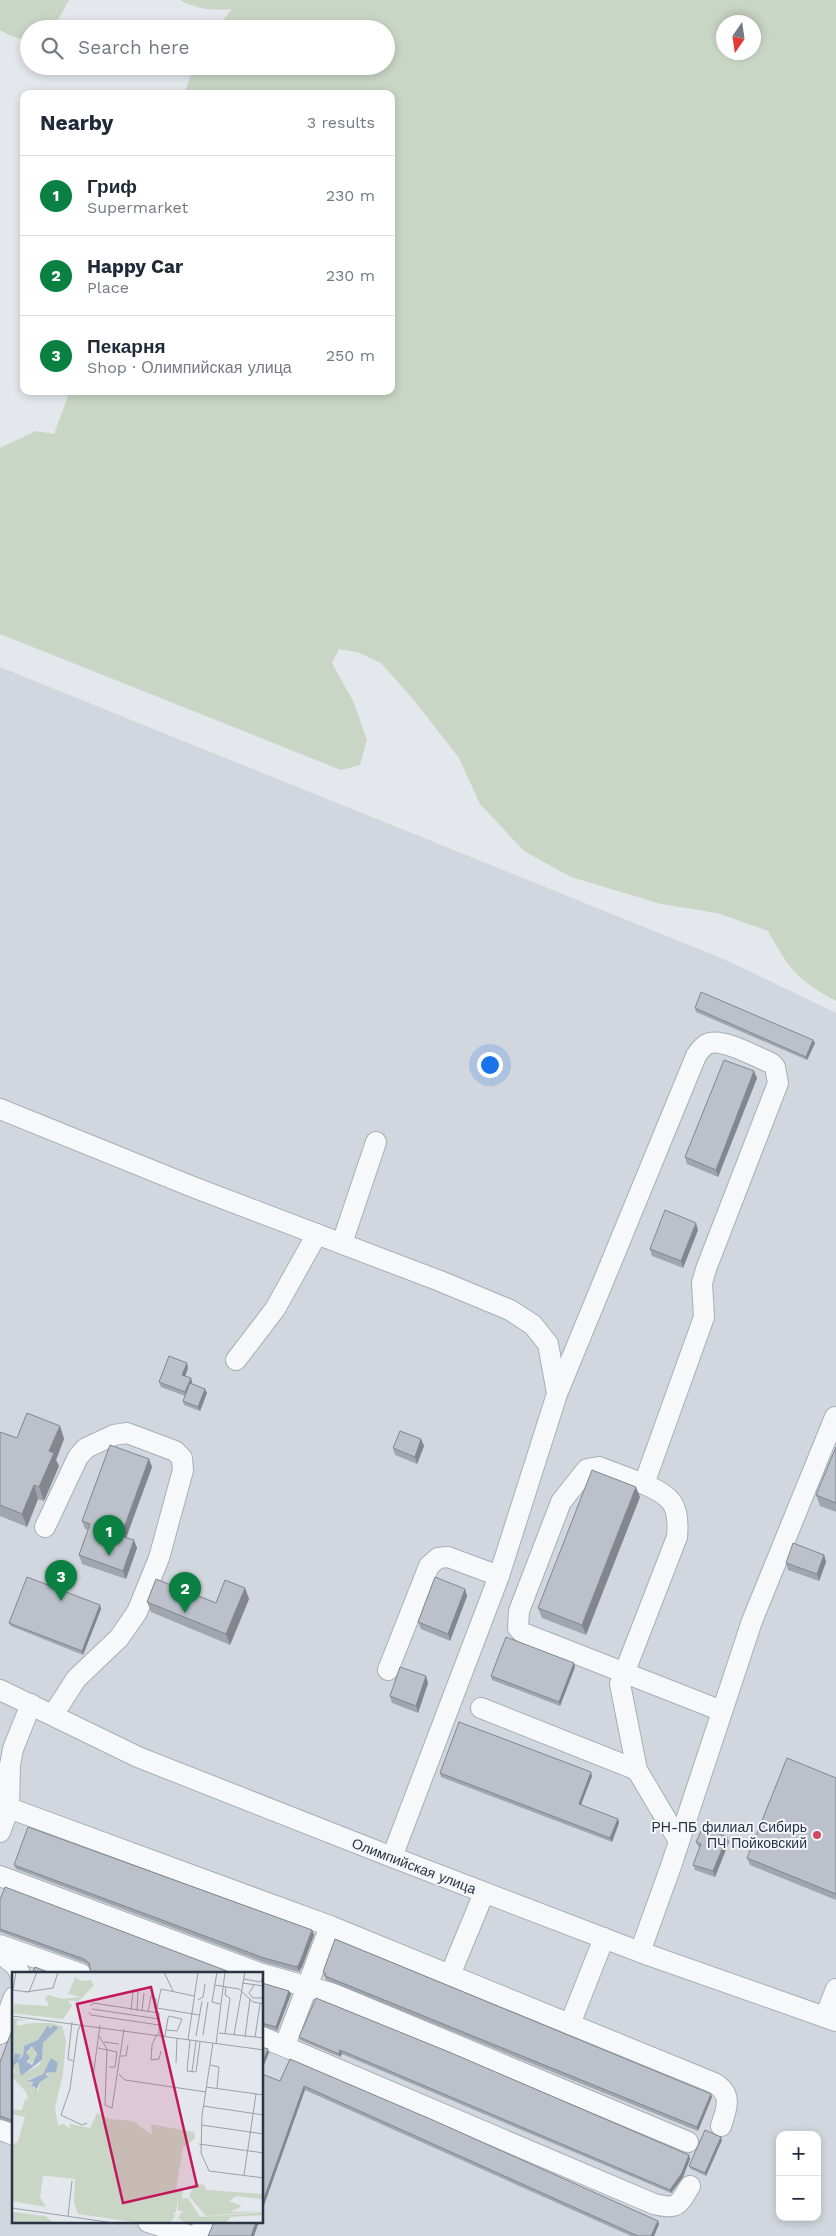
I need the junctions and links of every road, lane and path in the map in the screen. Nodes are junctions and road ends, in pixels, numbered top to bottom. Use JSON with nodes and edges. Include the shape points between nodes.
{"nodes":[{"id":1,"x":0,"y":1109,"type":"edge"},
{"id":2,"x":376,"y":1142,"type":"dead end"},
{"id":3,"x":317,"y":1234,"type":"junction"},
{"id":4,"x":342,"y":1243,"type":"junction"},
{"id":5,"x":236,"y":1360,"type":"dead end"},
{"id":6,"x":557,"y":1394,"type":"junction"},
{"id":7,"x":836,"y":1417,"type":"edge"},
{"id":8,"x":644,"y":1484,"type":"junction"},
{"id":9,"x":46,"y":1527,"type":"dead end"},
{"id":10,"x":499,"y":1576,"type":"junction"},
{"id":11,"x":388,"y":1670,"type":"dead end"},
{"id":12,"x":622,"y":1672,"type":"junction"},
{"id":13,"x":0,"y":1690,"type":"edge"},
{"id":14,"x":31,"y":1704,"type":"junction"},
{"id":15,"x":481,"y":1708,"type":"dead end"},
{"id":16,"x":722,"y":1711,"type":"junction"},
{"id":17,"x":53,"y":1715,"type":"junction"},
{"id":18,"x":637,"y":1770,"type":"junction"},
{"id":19,"x":9,"y":1808,"type":"junction"},
{"id":20,"x":0,"y":1832,"type":"edge"},
{"id":21,"x":679,"y":1842,"type":"junction"},
{"id":22,"x":392,"y":1857,"type":"junction"},
{"id":23,"x":0,"y":1876,"type":"edge"},
{"id":24,"x":484,"y":1892,"type":"junction"},
{"id":25,"x":330,"y":1926,"type":"junction"},
{"id":26,"x":604,"y":1938,"type":"junction"},
{"id":27,"x":0,"y":1944,"type":"edge"},
{"id":28,"x":640,"y":1952,"type":"junction"},
{"id":29,"x":0,"y":1953,"type":"edge"},
{"id":30,"x":19,"y":1972,"type":"edge"},
{"id":31,"x":76,"y":1972,"type":"edge"},
{"id":32,"x":257,"y":1972,"type":"edge"},
{"id":33,"x":264,"y":1975,"type":"edge"},
{"id":34,"x":450,"y":1975,"type":"junction"},
{"id":35,"x":307,"y":1986,"type":"junction"},
{"id":36,"x":836,"y":1989,"type":"edge"},
{"id":37,"x":12,"y":2002,"type":"edge"},
{"id":38,"x":830,"y":2019,"type":"edge"},
{"id":39,"x":570,"y":2024,"type":"junction"},
{"id":40,"x":0,"y":2034,"type":"edge"},
{"id":41,"x":269,"y":2043,"type":"edge"},
{"id":42,"x":721,"y":2126,"type":"dead end"},
{"id":43,"x":0,"y":2130,"type":"edge"},
{"id":44,"x":12,"y":2134,"type":"edge"},
{"id":45,"x":688,"y":2142,"type":"dead end"},
{"id":46,"x":690,"y":2186,"type":"dead end"},
{"id":47,"x":154,"y":2224,"type":"edge"},
{"id":48,"x":204,"y":2224,"type":"edge"},
{"id":49,"x":192,"y":2236,"type":"edge"}],
"edges":[{"from":1,"to":3,"type":"street"},
{"from":2,"to":4,"type":"street"},
{"from":3,"to":4,"type":"street"},
{"from":3,"to":5,"type":"street","via":[[275,1309]]},
{"from":4,"to":6,"type":"street","via":[[524,1318],[548,1344]]},
{"from":6,"to":8,"type":"street","via":[[696,1056],[702,1047],[714,1042],[771,1063],[778,1075],[776,1092],[706,1269],[702,1283],[704,1317]]},
{"from":6,"to":10,"type":"street"},
{"from":7,"to":16,"type":"street","via":[[752,1621]]},
{"from":8,"to":12,"type":"street","via":[[663,1492],[677,1511],[677,1537]]},
{"from":8,"to":12,"type":"street","via":[[600,1467],[587,1469],[561,1502],[517,1619],[523,1634]]},
{"from":9,"to":17,"type":"street","via":[[78,1457],[93,1445],[127,1433],[175,1451],[182,1458],[183,1470],[159,1558],[137,1612],[119,1638],[67,1691]]},
{"from":10,"to":11,"type":"street","via":[[448,1557],[438,1558],[429,1566]]},
{"from":10,"to":22,"type":"street"},
{"from":12,"to":16,"type":"street"},
{"from":12,"to":18,"type":"street","via":[[621,1697]]},
{"from":13,"to":14,"type":"street","name":"Олимпийская улица"},
{"from":14,"to":17,"type":"street","name":"Олимпийская улица"},
{"from":14,"to":19,"type":"street","via":[[10,1765]]},
{"from":15,"to":18,"type":"street"},
{"from":16,"to":21,"type":"street"},
{"from":17,"to":22,"type":"street","name":"Олимпийская улица","via":[[138,1757]]},
{"from":18,"to":21,"type":"street"},
{"from":19,"to":20,"type":"street"},
{"from":19,"to":25,"type":"street"},
{"from":21,"to":28,"type":"street"},
{"from":22,"to":24,"type":"street","name":"Олимпийская улица"},
{"from":23,"to":32,"type":"street"},
{"from":24,"to":26,"type":"street","name":"Олимпийская улица"},
{"from":24,"to":34,"type":"street"},
{"from":25,"to":34,"type":"street"},
{"from":25,"to":35,"type":"street"},
{"from":26,"to":28,"type":"street","name":"Олимпийская улица"},
{"from":26,"to":39,"type":"street"},
{"from":27,"to":31,"type":"street"},
{"from":28,"to":38,"type":"street","name":"Олимпийская улица"},
{"from":29,"to":30,"type":"street"},
{"from":33,"to":35,"type":"street"},
{"from":34,"to":39,"type":"street"},
{"from":35,"to":41,"type":"street"},
{"from":35,"to":45,"type":"street","via":[[334,1994]]},
{"from":36,"to":38,"type":"street"},
{"from":37,"to":40,"type":"street"},
{"from":39,"to":42,"type":"street","via":[[722,2088],[728,2095],[728,2104]]},
{"from":41,"to":46,"type":"street","via":[[654,2204],[675,2207]]},
{"from":43,"to":44,"type":"street"},
{"from":47,"to":49,"type":"street"},
{"from":48,"to":49,"type":"street","via":[[199,2234]]}]}
